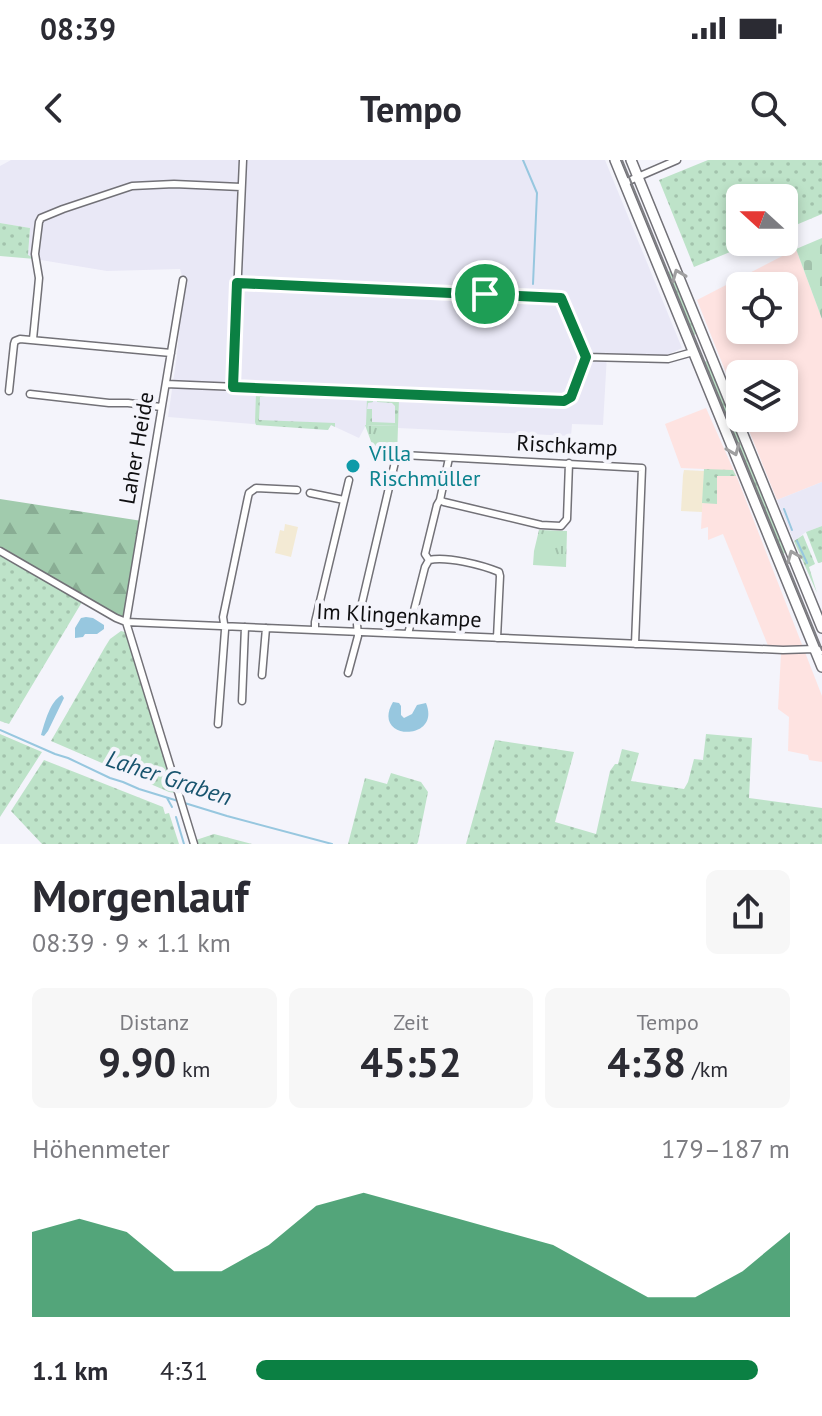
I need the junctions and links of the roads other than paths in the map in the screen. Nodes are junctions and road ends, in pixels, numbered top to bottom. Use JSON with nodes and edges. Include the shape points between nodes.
{"nodes":[{"id":1,"x":243,"y":160,"type":"edge"},
{"id":2,"x":615,"y":160,"type":"edge"},
{"id":3,"x":631,"y":160,"type":"edge"},
{"id":4,"x":677,"y":160,"type":"edge"},
{"id":5,"x":638,"y":176,"type":"junction"},
{"id":6,"x":624,"y":183,"type":"junction"},
{"id":7,"x":241,"y":187,"type":"junction"},
{"id":8,"x":183,"y":280,"type":"dead end"},
{"id":9,"x":237,"y":283,"type":"junction"},
{"id":10,"x":33,"y":339,"type":"junction"},
{"id":11,"x":707,"y":347,"type":"junction"},
{"id":12,"x":694,"y":351,"type":"junction"},
{"id":13,"x":171,"y":353,"type":"junction"},
{"id":14,"x":586,"y":357,"type":"junction"},
{"id":15,"x":166,"y":384,"type":"junction"},
{"id":16,"x":233,"y":387,"type":"junction"},
{"id":17,"x":9,"y":391,"type":"dead end"},
{"id":18,"x":30,"y":394,"type":"dead end"},
{"id":19,"x":161,"y":407,"type":"junction"},
{"id":20,"x":449,"y":458,"type":"junction"},
{"id":21,"x":569,"y":463,"type":"junction"},
{"id":22,"x":349,"y":480,"type":"dead end"},
{"id":23,"x":297,"y":490,"type":"dead end"},
{"id":24,"x":310,"y":493,"type":"dead end"},
{"id":25,"x":344,"y":500,"type":"junction"},
{"id":26,"x":440,"y":500,"type":"junction"},
{"id":27,"x":0,"y":551,"type":"edge"},
{"id":28,"x":429,"y":560,"type":"junction"},
{"id":29,"x":126,"y":622,"type":"junction"},
{"id":30,"x":224,"y":626,"type":"junction"},
{"id":31,"x":245,"y":627,"type":"junction"},
{"id":32,"x":266,"y":628,"type":"junction"},
{"id":33,"x":822,"y":628,"type":"edge"},
{"id":34,"x":315,"y":630,"type":"junction"},
{"id":35,"x":357,"y":632,"type":"junction"},
{"id":36,"x":408,"y":634,"type":"junction"},
{"id":37,"x":497,"y":638,"type":"junction"},
{"id":38,"x":635,"y":644,"type":"junction"},
{"id":39,"x":820,"y":649,"type":"edge"},
{"id":40,"x":244,"y":658,"type":"junction"},
{"id":41,"x":262,"y":659,"type":"junction"},
{"id":42,"x":822,"y":667,"type":"edge"},
{"id":43,"x":348,"y":673,"type":"dead end"},
{"id":44,"x":262,"y":675,"type":"dead end"},
{"id":45,"x":242,"y":701,"type":"dead end"},
{"id":46,"x":218,"y":724,"type":"dead end"},
{"id":47,"x":194,"y":844,"type":"edge"}],
"edges":[{"from":1,"to":7,"type":"street"},
{"from":2,"to":6,"type":"main road"},
{"from":3,"to":5,"type":"main road"},
{"from":4,"to":5,"type":"street"},
{"from":5,"to":6,"type":"street"},
{"from":11,"to":5,"type":"main road","one_way":true},
{"from":6,"to":12,"type":"main road"},
{"from":7,"to":9,"type":"street"},
{"from":7,"to":10,"type":"street","via":[[132,186],[41,218]]},
{"from":8,"to":13,"type":"street","name":"Laher Heide"},
{"from":9,"to":14,"type":"street","via":[[561,298]]},
{"from":9,"to":16,"type":"street"},
{"from":10,"to":13,"type":"street"},
{"from":10,"to":17,"type":"street","via":[[15,341]]},
{"from":11,"to":12,"type":"main road"},
{"from":33,"to":11,"type":"main road","one_way":true},
{"from":12,"to":14,"type":"street","via":[[661,360]]},
{"from":12,"to":39,"type":"main road","one_way":true},
{"from":13,"to":15,"type":"street","name":"Laher Heide"},
{"from":14,"to":16,"type":"street","via":[[571,397],[564,401]]},
{"from":15,"to":16,"type":"street"},
{"from":15,"to":19,"type":"street","name":"Laher Heide"},
{"from":18,"to":19,"type":"street"},
{"from":19,"to":29,"type":"street","name":"Laher Heide"},
{"from":20,"to":21,"type":"street","name":"Rischkamp"},
{"from":20,"to":26,"type":"street"},
{"from":20,"to":35,"type":"street","name":"Rischkamp","via":[[397,457]]},
{"from":21,"to":26,"type":"street","via":[[567,519],[561,526]]},
{"from":21,"to":38,"type":"street","name":"Rischkamp","via":[[643,470]]},
{"from":22,"to":25,"type":"street"},
{"from":23,"to":30,"type":"street","via":[[260,488],[249,493]]},
{"from":24,"to":25,"type":"street"},
{"from":25,"to":34,"type":"street"},
{"from":26,"to":28,"type":"street","via":[[425,554]]},
{"from":27,"to":29,"type":"street","name":"Im Klingenkampe"},
{"from":28,"to":36,"type":"street"},
{"from":28,"to":37,"type":"street","via":[[453,560],[499,572]]},
{"from":29,"to":30,"type":"street","name":"Im Klingenkampe"},
{"from":29,"to":47,"type":"street"},
{"from":30,"to":31,"type":"street","name":"Im Klingenkampe"},
{"from":30,"to":46,"type":"street"},
{"from":31,"to":32,"type":"street","name":"Im Klingenkampe"},
{"from":31,"to":40,"type":"street"},
{"from":32,"to":34,"type":"street","name":"Im Klingenkampe"},
{"from":32,"to":41,"type":"street"},
{"from":34,"to":35,"type":"street","name":"Im Klingenkampe"},
{"from":35,"to":36,"type":"street","name":"Im Klingenkampe"},
{"from":35,"to":43,"type":"street"},
{"from":36,"to":37,"type":"street","name":"Im Klingenkampe"},
{"from":37,"to":38,"type":"street","name":"Im Klingenkampe"},
{"from":38,"to":39,"type":"street","name":"Im Klingenkampe"},
{"from":39,"to":42,"type":"main road"},
{"from":40,"to":41,"type":"street"},
{"from":40,"to":45,"type":"street"},
{"from":41,"to":44,"type":"street"}]}
